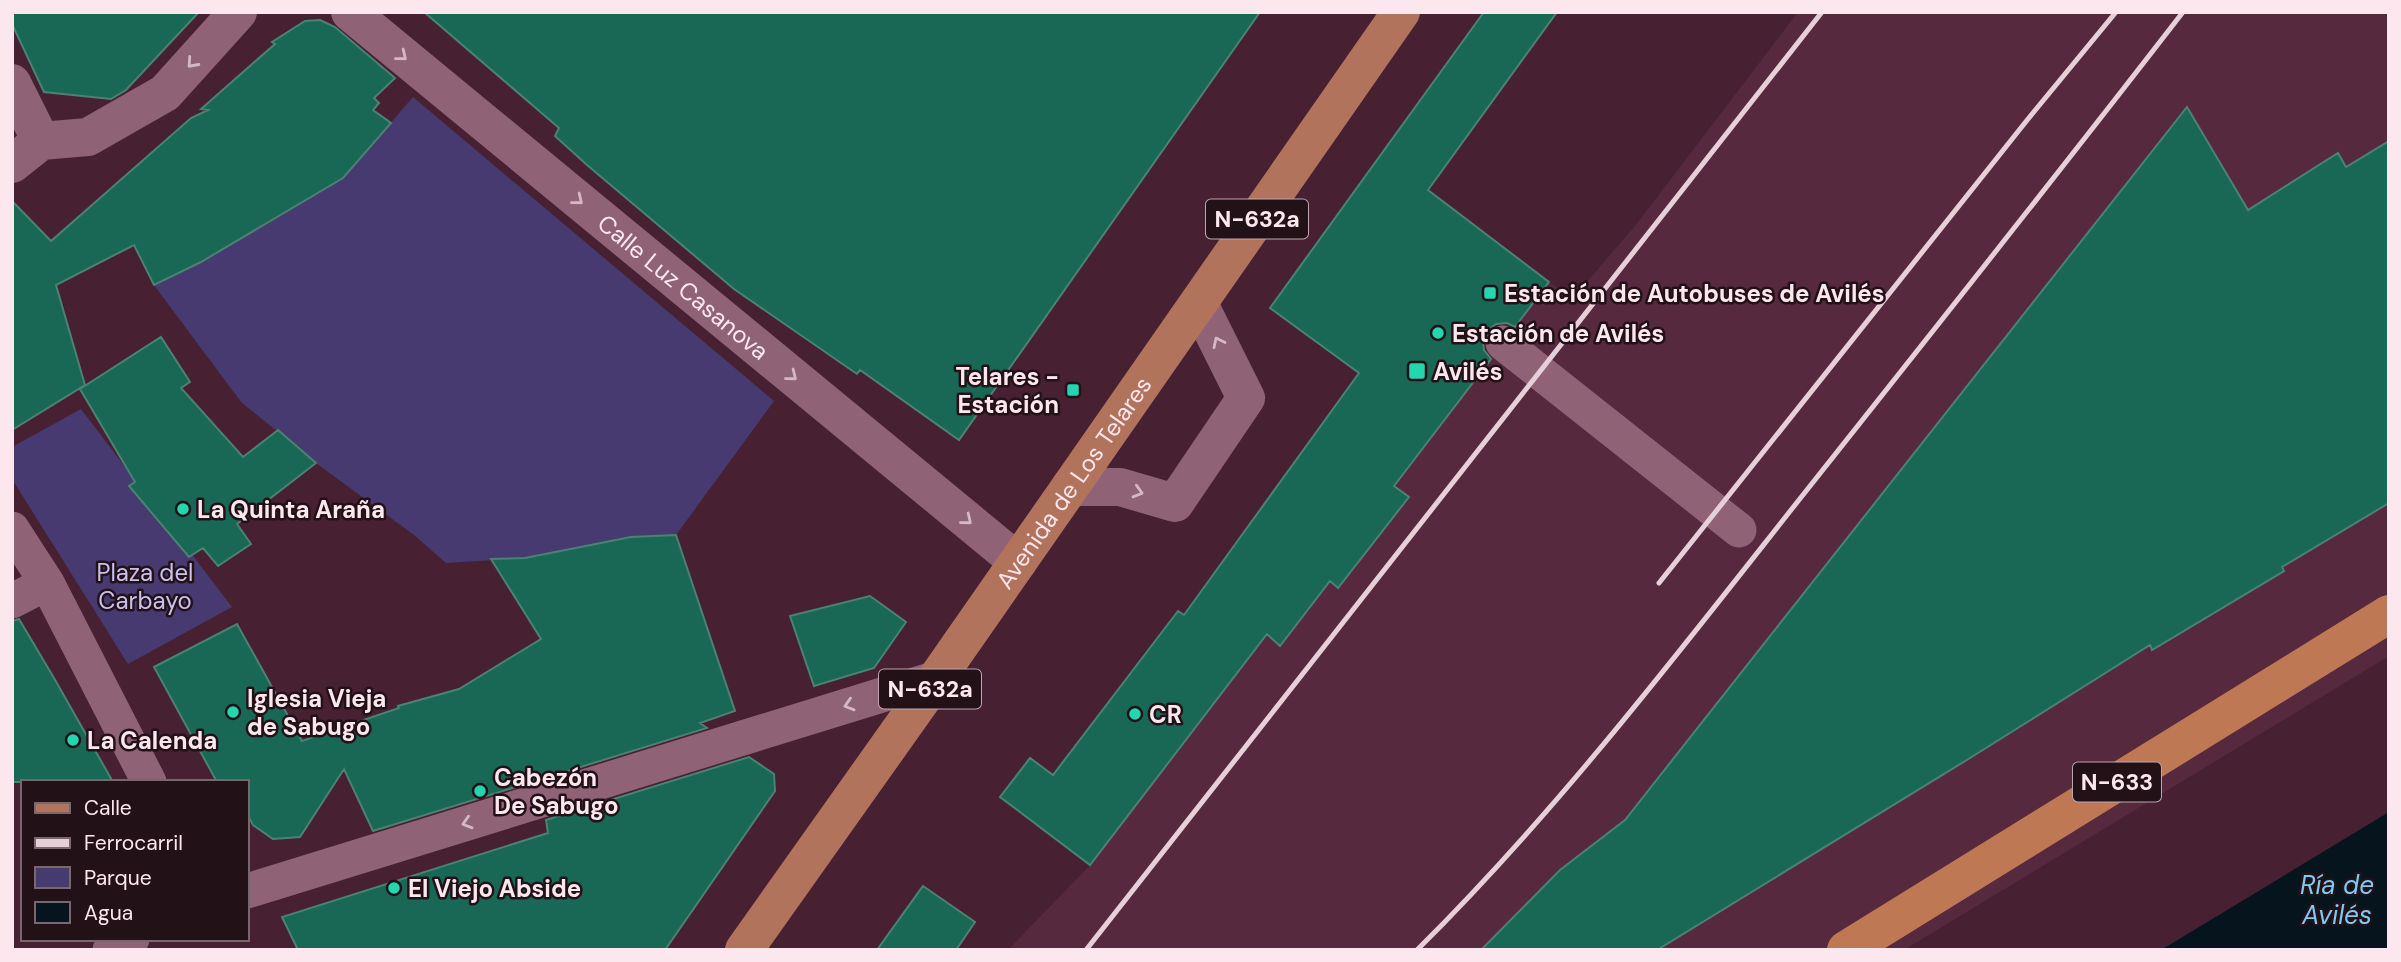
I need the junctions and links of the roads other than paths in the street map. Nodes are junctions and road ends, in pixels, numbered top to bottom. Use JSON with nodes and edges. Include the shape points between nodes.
{"nodes":[{"id":1,"x":238,"y":12,"type":"edge"},
{"id":2,"x":349,"y":12,"type":"edge"},
{"id":3,"x":1401,"y":12,"type":"edge"},
{"id":4,"x":12,"y":83,"type":"edge"},
{"id":5,"x":26,"y":153,"type":"edge"},
{"id":6,"x":1199,"y":304,"type":"junction"},
{"id":7,"x":1503,"y":343,"type":"dead end"},
{"id":8,"x":1070,"y":487,"type":"junction"},
{"id":9,"x":12,"y":528,"type":"edge"},
{"id":10,"x":1739,"y":530,"type":"dead end"},
{"id":11,"x":1018,"y":562,"type":"junction"},
{"id":12,"x":47,"y":583,"type":"junction"},
{"id":13,"x":12,"y":601,"type":"edge"},
{"id":14,"x":2389,"y":614,"type":"edge"},
{"id":15,"x":937,"y":678,"type":"junction"},
{"id":16,"x":148,"y":780,"type":"edge"},
{"id":17,"x":248,"y":891,"type":"edge"},
{"id":18,"x":128,"y":941,"type":"edge"},
{"id":19,"x":110,"y":950,"type":"edge"},
{"id":20,"x":744,"y":950,"type":"edge"},
{"id":21,"x":1846,"y":950,"type":"edge"}],
"edges":[{"from":1,"to":5,"type":"street","one_way":true,"via":[[165,93],[88,137]]},
{"from":2,"to":11,"type":"street","name":"Calle Luz Casanova","one_way":true},
{"from":3,"to":6,"type":"main road","name":"Avenida de Los Telares","number":"N-632a"},
{"from":4,"to":5,"type":"street"},
{"from":6,"to":8,"type":"main road","name":"Avenida de Los Telares","number":"N-632a"},
{"from":8,"to":6,"type":"street","one_way":true,"via":[[1120,487],[1175,503],[1246,398]]},
{"from":7,"to":10,"type":"street"},
{"from":8,"to":11,"type":"main road","name":"Avenida de Los Telares","number":"N-632a"},
{"from":9,"to":12,"type":"street"},
{"from":11,"to":15,"type":"main road","name":"Avenida de Los Telares","number":"N-632a"},
{"from":12,"to":13,"type":"street"},
{"from":12,"to":16,"type":"street"},
{"from":14,"to":21,"type":"highway","number":"N-633"},
{"from":15,"to":17,"type":"street","one_way":true},
{"from":15,"to":20,"type":"main road","name":"Avenida de Los Telares","number":"N-632a"},
{"from":18,"to":19,"type":"street"}]}
